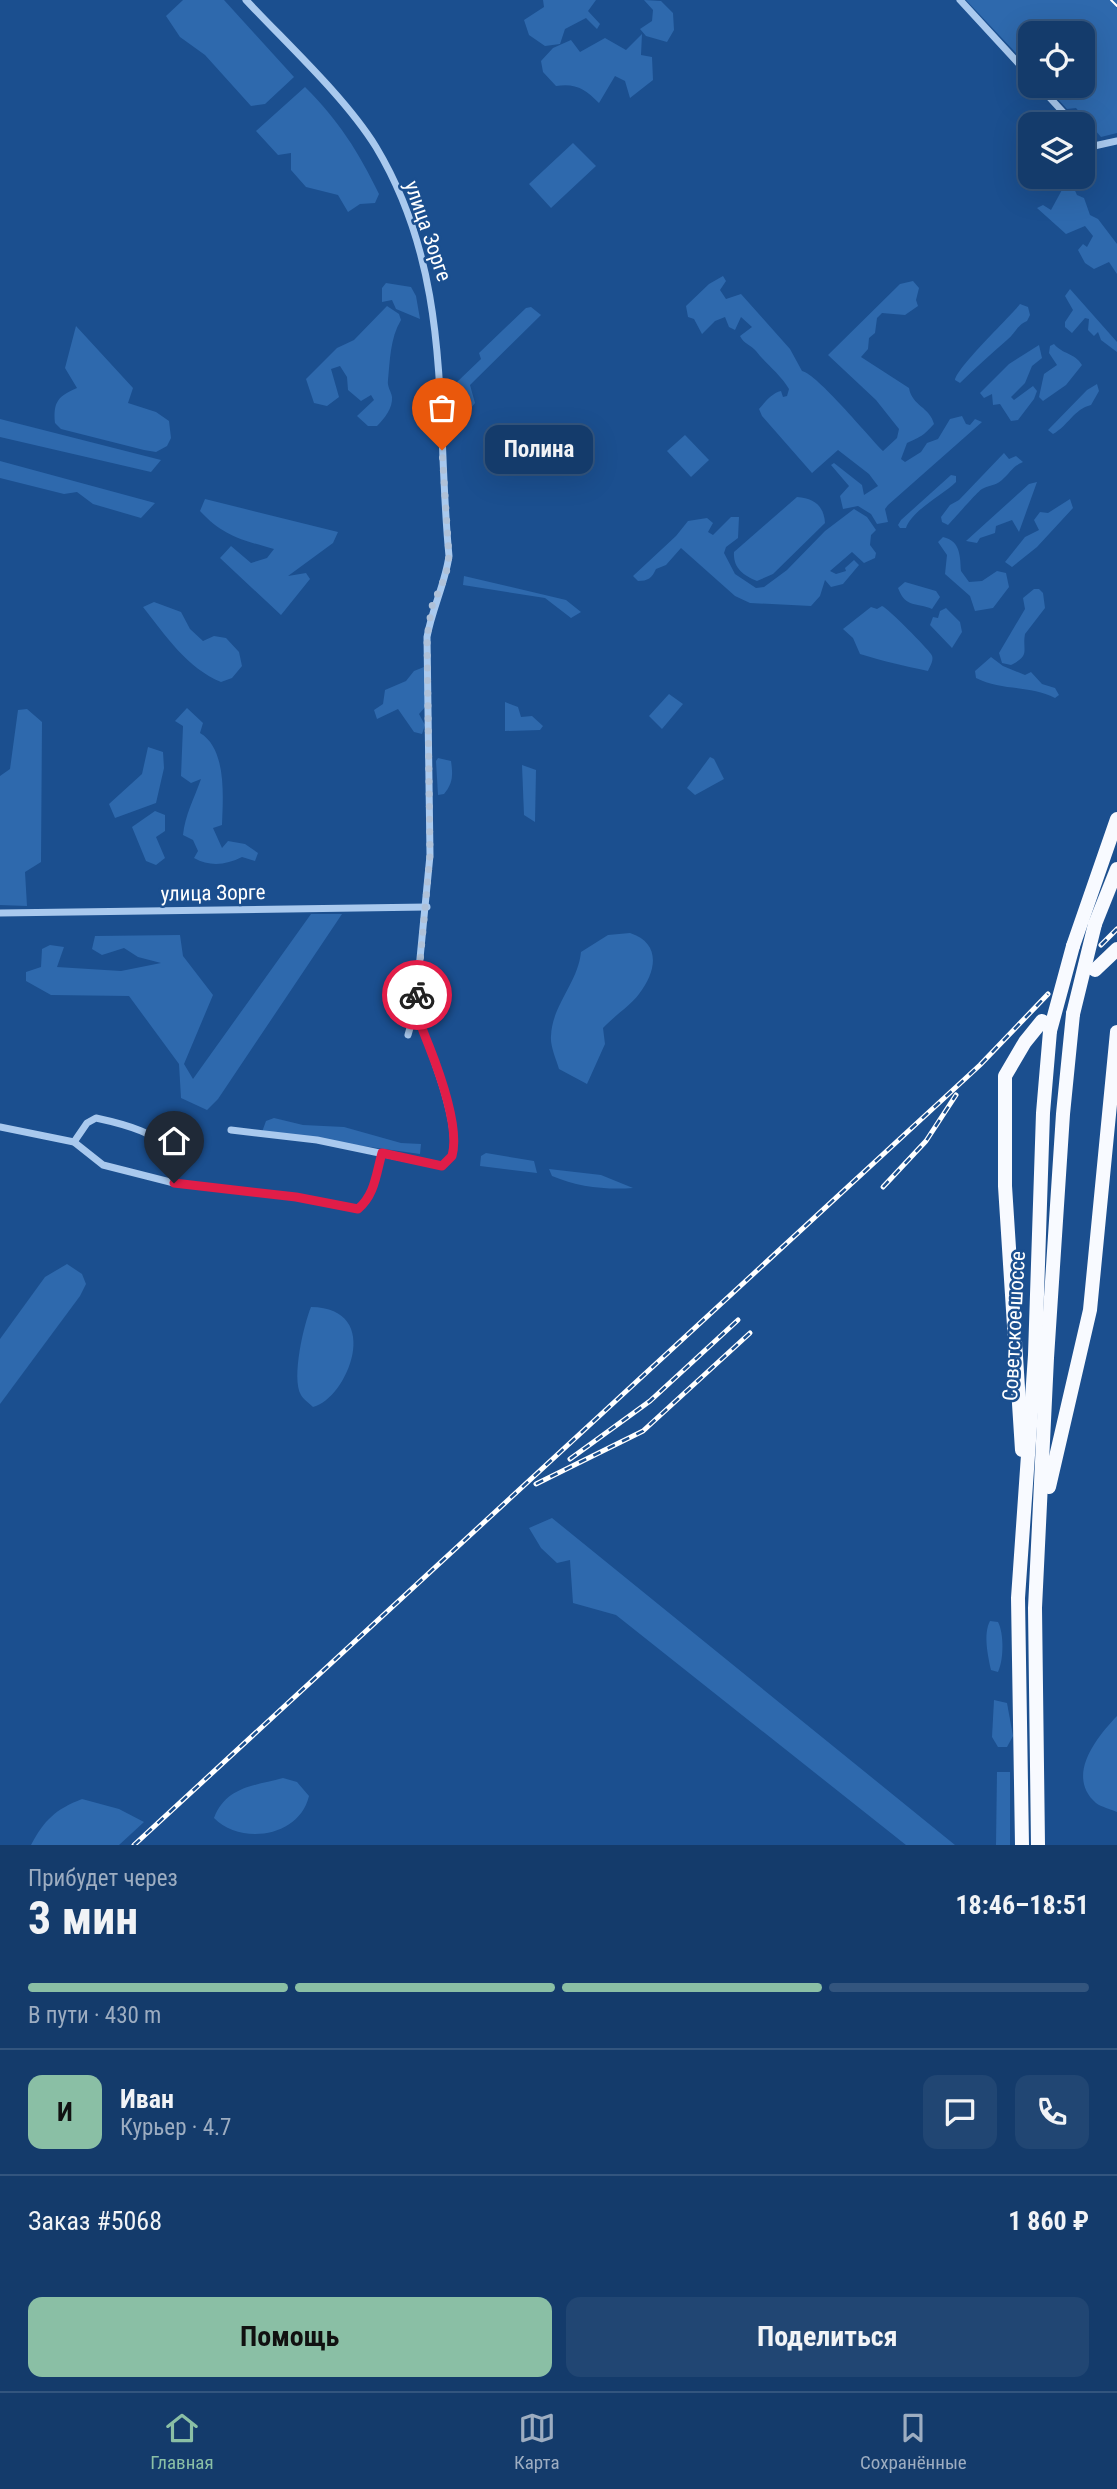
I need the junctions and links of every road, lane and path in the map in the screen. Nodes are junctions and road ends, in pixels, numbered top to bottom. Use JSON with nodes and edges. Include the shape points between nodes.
{"nodes":[{"id":1,"x":246,"y":0,"type":"edge"},
{"id":2,"x":960,"y":0,"type":"edge"},
{"id":3,"x":1018,"y":63,"type":"edge"},
{"id":4,"x":1050,"y":98,"type":"edge"},
{"id":5,"x":1063,"y":112,"type":"edge"},
{"id":6,"x":1117,"y":141,"type":"edge"},
{"id":7,"x":1095,"y":146,"type":"edge"},
{"id":8,"x":1117,"y":819,"type":"edge"},
{"id":9,"x":1117,"y":869,"type":"edge"},
{"id":10,"x":427,"y":907,"type":"junction"},
{"id":11,"x":0,"y":913,"type":"edge"},
{"id":12,"x":1117,"y":949,"type":"edge"},
{"id":13,"x":1094,"y":970,"type":"dead end"},
{"id":14,"x":415,"y":1010,"type":"junction"},
{"id":15,"x":1046,"y":1026,"type":"junction"},
{"id":16,"x":1117,"y":1032,"type":"edge"},
{"id":17,"x":408,"y":1035,"type":"dead end"},
{"id":18,"x":0,"y":1127,"type":"edge"},
{"id":19,"x":231,"y":1130,"type":"dead end"},
{"id":20,"x":74,"y":1142,"type":"junction"},
{"id":21,"x":382,"y":1153,"type":"junction"},
{"id":22,"x":174,"y":1183,"type":"junction"},
{"id":23,"x":1026,"y":1475,"type":"junction"},
{"id":24,"x":1042,"y":1516,"type":"junction"},
{"id":25,"x":1018,"y":1608,"type":"junction"},
{"id":26,"x":1035,"y":1608,"type":"junction"},
{"id":27,"x":1022,"y":1845,"type":"edge"},
{"id":28,"x":1038,"y":1845,"type":"edge"}],
"edges":[{"from":1,"to":10,"type":"street","name":"улица Зорге","via":[[376,146],[401,198],[426,272],[437,328],[449,556],[427,637]]},
{"from":2,"to":3,"type":"street"},
{"from":4,"to":5,"type":"street"},
{"from":6,"to":7,"type":"street"},
{"from":8,"to":15,"type":"highway","name":"Советское шоссе","bridge":true},
{"from":9,"to":24,"type":"highway","name":"Советское шоссе","bridge":true,"via":[[1095,924],[1073,1014],[1047,1358]]},
{"from":10,"to":11,"type":"street","name":"улица Зорге"},
{"from":10,"to":14,"type":"street","name":"улица Зорге"},
{"from":12,"to":13,"type":"highway"},
{"from":14,"to":17,"type":"street","name":"улица Зорге"},
{"from":14,"to":21,"type":"street","via":[[454,1129],[454,1148],[442,1166]]},
{"from":15,"to":23,"type":"highway","name":"Советское шоссе"},
{"from":15,"to":23,"type":"highway","via":[[1025,1042],[1005,1076],[1004,1186],[1018,1421]]},
{"from":16,"to":24,"type":"highway","via":[[1090,1310]]},
{"from":18,"to":20,"type":"street"},
{"from":19,"to":21,"type":"street"},
{"from":20,"to":22,"type":"street","via":[[103,1165]]},
{"from":20,"to":22,"type":"street","via":[[96,1118],[132,1128],[170,1146],[177,1157]]},
{"from":21,"to":22,"type":"street","via":[[373,1190],[358,1209]]},
{"from":23,"to":25,"type":"highway","name":"Советское шоссе"},
{"from":24,"to":26,"type":"highway","name":"Советское шоссе"},
{"from":25,"to":26,"type":"highway"},
{"from":25,"to":27,"type":"highway","name":"Советское шоссе"},
{"from":26,"to":28,"type":"highway","name":"Советское шоссе"}]}
